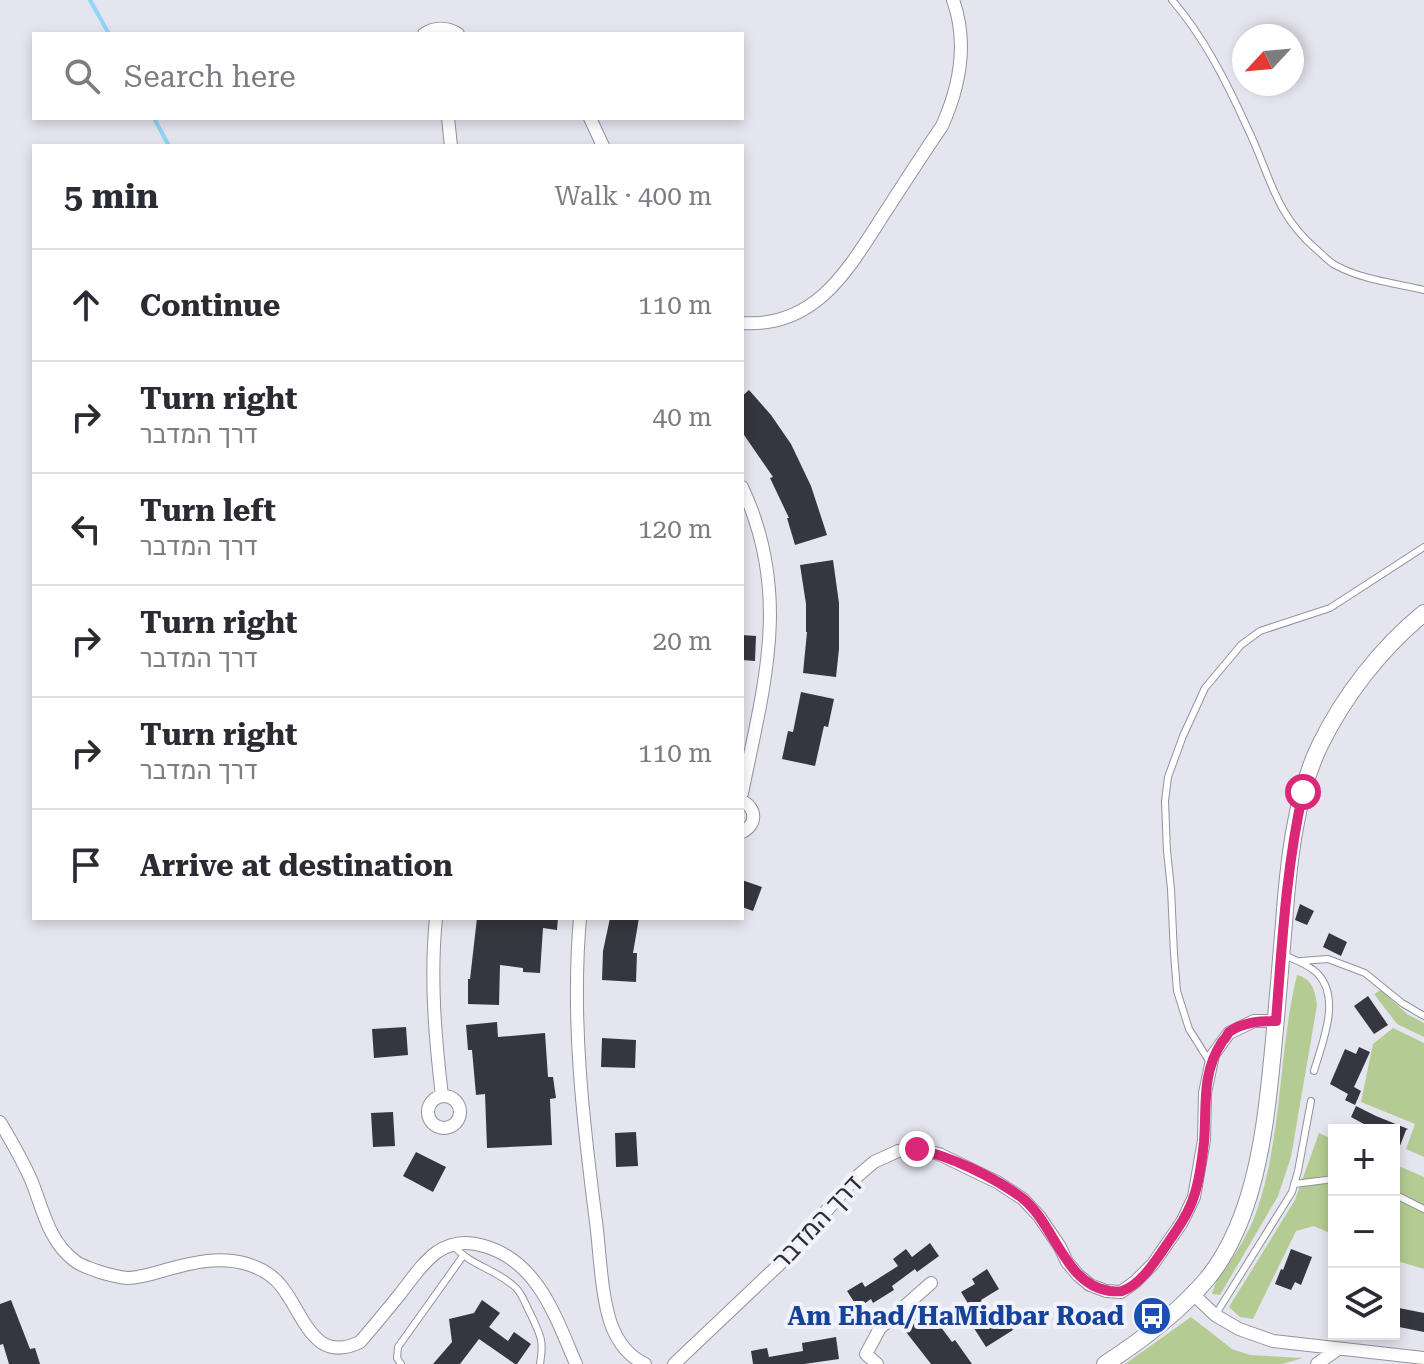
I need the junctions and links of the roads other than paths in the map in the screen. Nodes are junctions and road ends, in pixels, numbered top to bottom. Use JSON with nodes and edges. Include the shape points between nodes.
{"nodes":[{"id":1,"x":953,"y":0,"type":"edge"},
{"id":2,"x":1172,"y":0,"type":"edge"},
{"id":3,"x":428,"y":32,"type":"edge"},
{"id":4,"x":452,"y":32,"type":"edge"},
{"id":5,"x":448,"y":120,"type":"edge"},
{"id":6,"x":591,"y":120,"type":"edge"},
{"id":7,"x":451,"y":144,"type":"edge"},
{"id":8,"x":602,"y":144,"type":"edge"},
{"id":9,"x":1424,"y":290,"type":"edge"},
{"id":10,"x":744,"y":323,"type":"edge"},
{"id":11,"x":744,"y":492,"type":"edge"},
{"id":12,"x":1424,"y":547,"type":"edge"},
{"id":13,"x":1424,"y":613,"type":"edge"},
{"id":14,"x":744,"y":783,"type":"edge"},
{"id":15,"x":744,"y":802,"type":"edge"},
{"id":16,"x":744,"y":831,"type":"edge"},
{"id":17,"x":436,"y":920,"type":"edge"},
{"id":18,"x":580,"y":920,"type":"edge"},
{"id":19,"x":1281,"y":954,"type":"junction"},
{"id":20,"x":1298,"y":962,"type":"junction"},
{"id":21,"x":1424,"y":1016,"type":"edge"},
{"id":22,"x":1276,"y":1021,"type":"junction"},
{"id":23,"x":1211,"y":1064,"type":"junction"},
{"id":24,"x":1314,"y":1071,"type":"dead end"},
{"id":25,"x":442,"y":1096,"type":"dead end"},
{"id":26,"x":1311,"y":1101,"type":"dead end"},
{"id":27,"x":0,"y":1122,"type":"edge"},
{"id":28,"x":1328,"y":1180,"type":"edge"},
{"id":29,"x":1294,"y":1184,"type":"junction"},
{"id":30,"x":1398,"y":1196,"type":"edge"},
{"id":31,"x":1424,"y":1209,"type":"edge"},
{"id":32,"x":453,"y":1245,"type":"junction"},
{"id":33,"x":463,"y":1256,"type":"junction"},
{"id":34,"x":931,"y":1283,"type":"dead end"},
{"id":35,"x":1193,"y":1294,"type":"junction"},
{"id":36,"x":1215,"y":1315,"type":"junction"},
{"id":37,"x":1338,"y":1349,"type":"junction"},
{"id":38,"x":1424,"y":1358,"type":"edge"},
{"id":39,"x":401,"y":1364,"type":"edge"},
{"id":40,"x":540,"y":1364,"type":"edge"},
{"id":41,"x":576,"y":1364,"type":"edge"},
{"id":42,"x":645,"y":1364,"type":"edge"},
{"id":43,"x":674,"y":1364,"type":"edge"},
{"id":44,"x":876,"y":1364,"type":"edge"},
{"id":45,"x":1105,"y":1364,"type":"edge"},
{"id":46,"x":1317,"y":1364,"type":"edge"}],
"edges":[{"from":1,"to":10,"type":"street","via":[[961,55],[942,126],[828,292],[781,319]]},
{"from":2,"to":9,"type":"lane","via":[[1220,73],[1283,212],[1307,241],[1334,264],[1360,276]]},
{"from":3,"to":4,"type":"street"},
{"from":5,"to":7,"type":"street"},
{"from":6,"to":8,"type":"street"},
{"from":11,"to":14,"type":"street","via":[[764,549],[771,613],[765,679]]},
{"from":12,"to":23,"type":"lane","via":[[1330,608],[1260,631],[1241,645],[1205,688],[1183,736],[1165,801],[1177,991],[1189,1029]]},
{"from":13,"to":19,"type":"street","via":[[1362,679],[1319,747],[1293,836]]},
{"from":15,"to":16,"type":"street","via":[[754,817]]},
{"from":17,"to":25,"type":"street","via":[[433,998]]},
{"from":18,"to":42,"type":"street","via":[[579,1060],[606,1299],[618,1340],[631,1357]]},
{"from":19,"to":20,"type":"lane"},
{"from":19,"to":22,"type":"street"},
{"from":20,"to":21,"type":"lane","via":[[1328,959],[1365,973]]},
{"from":20,"to":24,"type":"lane","via":[[1320,976],[1328,995]]},
{"from":22,"to":23,"type":"street","name":"דרך המדבר","via":[[1254,1021],[1229,1033]]},
{"from":22,"to":35,"type":"street","via":[[1256,1172],[1226,1250]]},
{"from":23,"to":43,"type":"street","name":"דרך המדבר","via":[[1194,1197],[1153,1264],[1121,1292],[1090,1285],[1078,1275],[1039,1216],[997,1182],[939,1154],[898,1151],[853,1180],[786,1258]]},
{"from":26,"to":29,"type":"lane"},
{"from":27,"to":32,"type":"street","via":[[53,1235],[77,1263],[127,1278],[209,1260],[250,1265],[281,1285],[320,1342],[335,1349],[360,1342],[418,1270]]},
{"from":28,"to":29,"type":"lane"},
{"from":29,"to":36,"type":"lane"},
{"from":30,"to":31,"type":"lane"},
{"from":32,"to":33,"type":"lane"},
{"from":32,"to":41,"type":"street","via":[[471,1242],[496,1249],[530,1274]]},
{"from":33,"to":39,"type":"lane","via":[[398,1347]]},
{"from":33,"to":40,"type":"lane","via":[[518,1290],[542,1338]]},
{"from":34,"to":44,"type":"street","via":[[880,1328],[866,1354]]},
{"from":35,"to":36,"type":"street"},
{"from":35,"to":45,"type":"street"},
{"from":36,"to":37,"type":"street","via":[[1273,1341]]},
{"from":37,"to":38,"type":"street"},
{"from":37,"to":46,"type":"street"}]}
